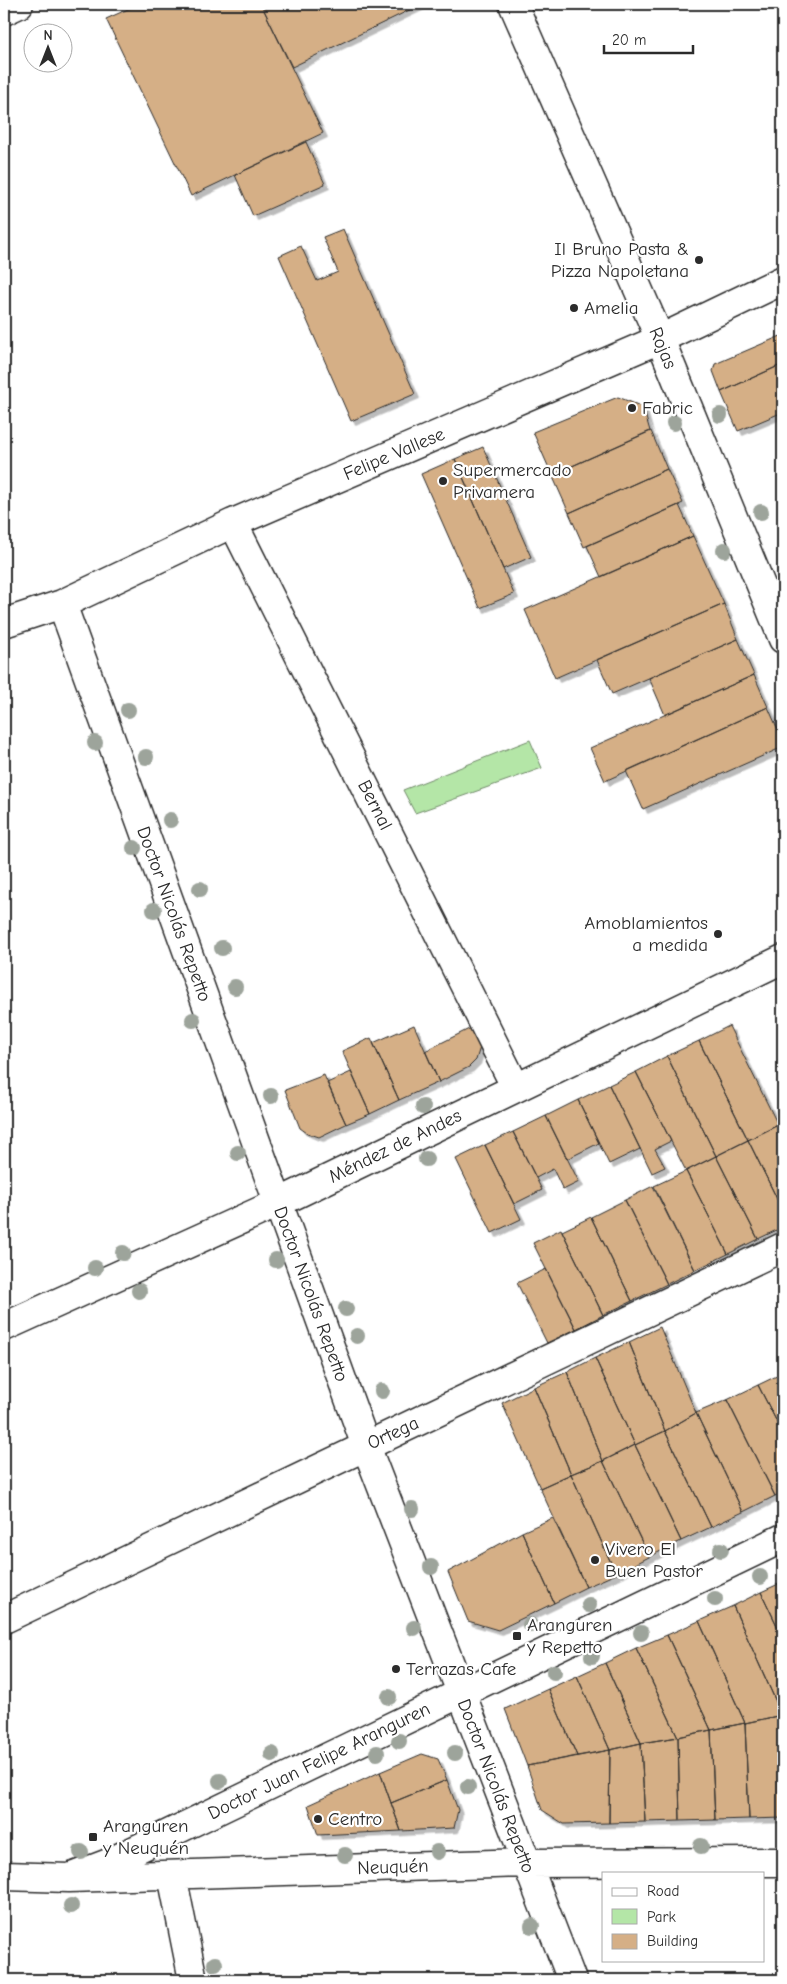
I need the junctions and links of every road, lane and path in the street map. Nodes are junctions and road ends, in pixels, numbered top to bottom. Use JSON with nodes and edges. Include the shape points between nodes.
{"nodes":[{"id":1,"x":19,"y":4,"type":"edge"},
{"id":2,"x":513,"y":4,"type":"edge"},
{"id":3,"x":4,"y":10,"type":"edge"},
{"id":4,"x":783,"y":280,"type":"edge"},
{"id":5,"x":660,"y":339,"type":"junction"},
{"id":6,"x":233,"y":523,"type":"junction"},
{"id":7,"x":62,"y":604,"type":"junction"},
{"id":8,"x":4,"y":623,"type":"edge"},
{"id":9,"x":783,"y":639,"type":"edge"},
{"id":10,"x":783,"y":960,"type":"edge"},
{"id":11,"x":516,"y":1088,"type":"junction"},
{"id":12,"x":278,"y":1203,"type":"junction"},
{"id":13,"x":783,"y":1248,"type":"edge"},
{"id":14,"x":4,"y":1327,"type":"edge"},
{"id":15,"x":366,"y":1446,"type":"junction"},
{"id":16,"x":783,"y":1538,"type":"edge"},
{"id":17,"x":4,"y":1618,"type":"edge"},
{"id":18,"x":460,"y":1694,"type":"junction"},
{"id":19,"x":783,"y":1862,"type":"edge"},
{"id":20,"x":526,"y":1863,"type":"junction"},
{"id":21,"x":172,"y":1875,"type":"junction"},
{"id":22,"x":4,"y":1876,"type":"edge"},
{"id":23,"x":69,"y":1878,"type":"junction"},
{"id":24,"x":194,"y":1980,"type":"edge"},
{"id":25,"x":572,"y":1980,"type":"edge"}],
"edges":[{"from":1,"to":3,"type":"street"},
{"from":2,"to":5,"type":"street","name":"Rojas"},
{"from":4,"to":5,"type":"street","name":"Felipe Vallese"},
{"from":5,"to":6,"type":"street","name":"Felipe Vallese"},
{"from":5,"to":9,"type":"street","name":"Rojas"},
{"from":6,"to":7,"type":"street","name":"Felipe Vallese"},
{"from":6,"to":11,"type":"street","name":"Bernal"},
{"from":7,"to":8,"type":"street","name":"Felipe Vallese"},
{"from":7,"to":12,"type":"street","name":"Doctor Nicolás Repetto"},
{"from":10,"to":11,"type":"street","name":"Méndez de Andes"},
{"from":11,"to":12,"type":"street","name":"Méndez de Andes"},
{"from":12,"to":14,"type":"street","name":"Méndez de Andes"},
{"from":12,"to":15,"type":"street","name":"Doctor Nicolás Repetto"},
{"from":13,"to":15,"type":"street","name":"Ortega"},
{"from":15,"to":17,"type":"street","name":"Ortega"},
{"from":15,"to":18,"type":"street","name":"Doctor Nicolás Repetto"},
{"from":16,"to":18,"type":"street","name":"Doctor Juan Felipe Aranguren"},
{"from":18,"to":20,"type":"street","name":"Doctor Nicolás Repetto"},
{"from":18,"to":23,"type":"street","name":"Doctor Juan Felipe Aranguren","via":[[106,1864]]},
{"from":19,"to":20,"type":"street","name":"Neuquén"},
{"from":20,"to":21,"type":"street","name":"Neuquén"},
{"from":20,"to":25,"type":"street","name":"Doctor Nicolás Repetto"},
{"from":21,"to":23,"type":"street","name":"Neuquén"},
{"from":21,"to":24,"type":"street"},
{"from":22,"to":23,"type":"street","name":"Neuquén"}]}
